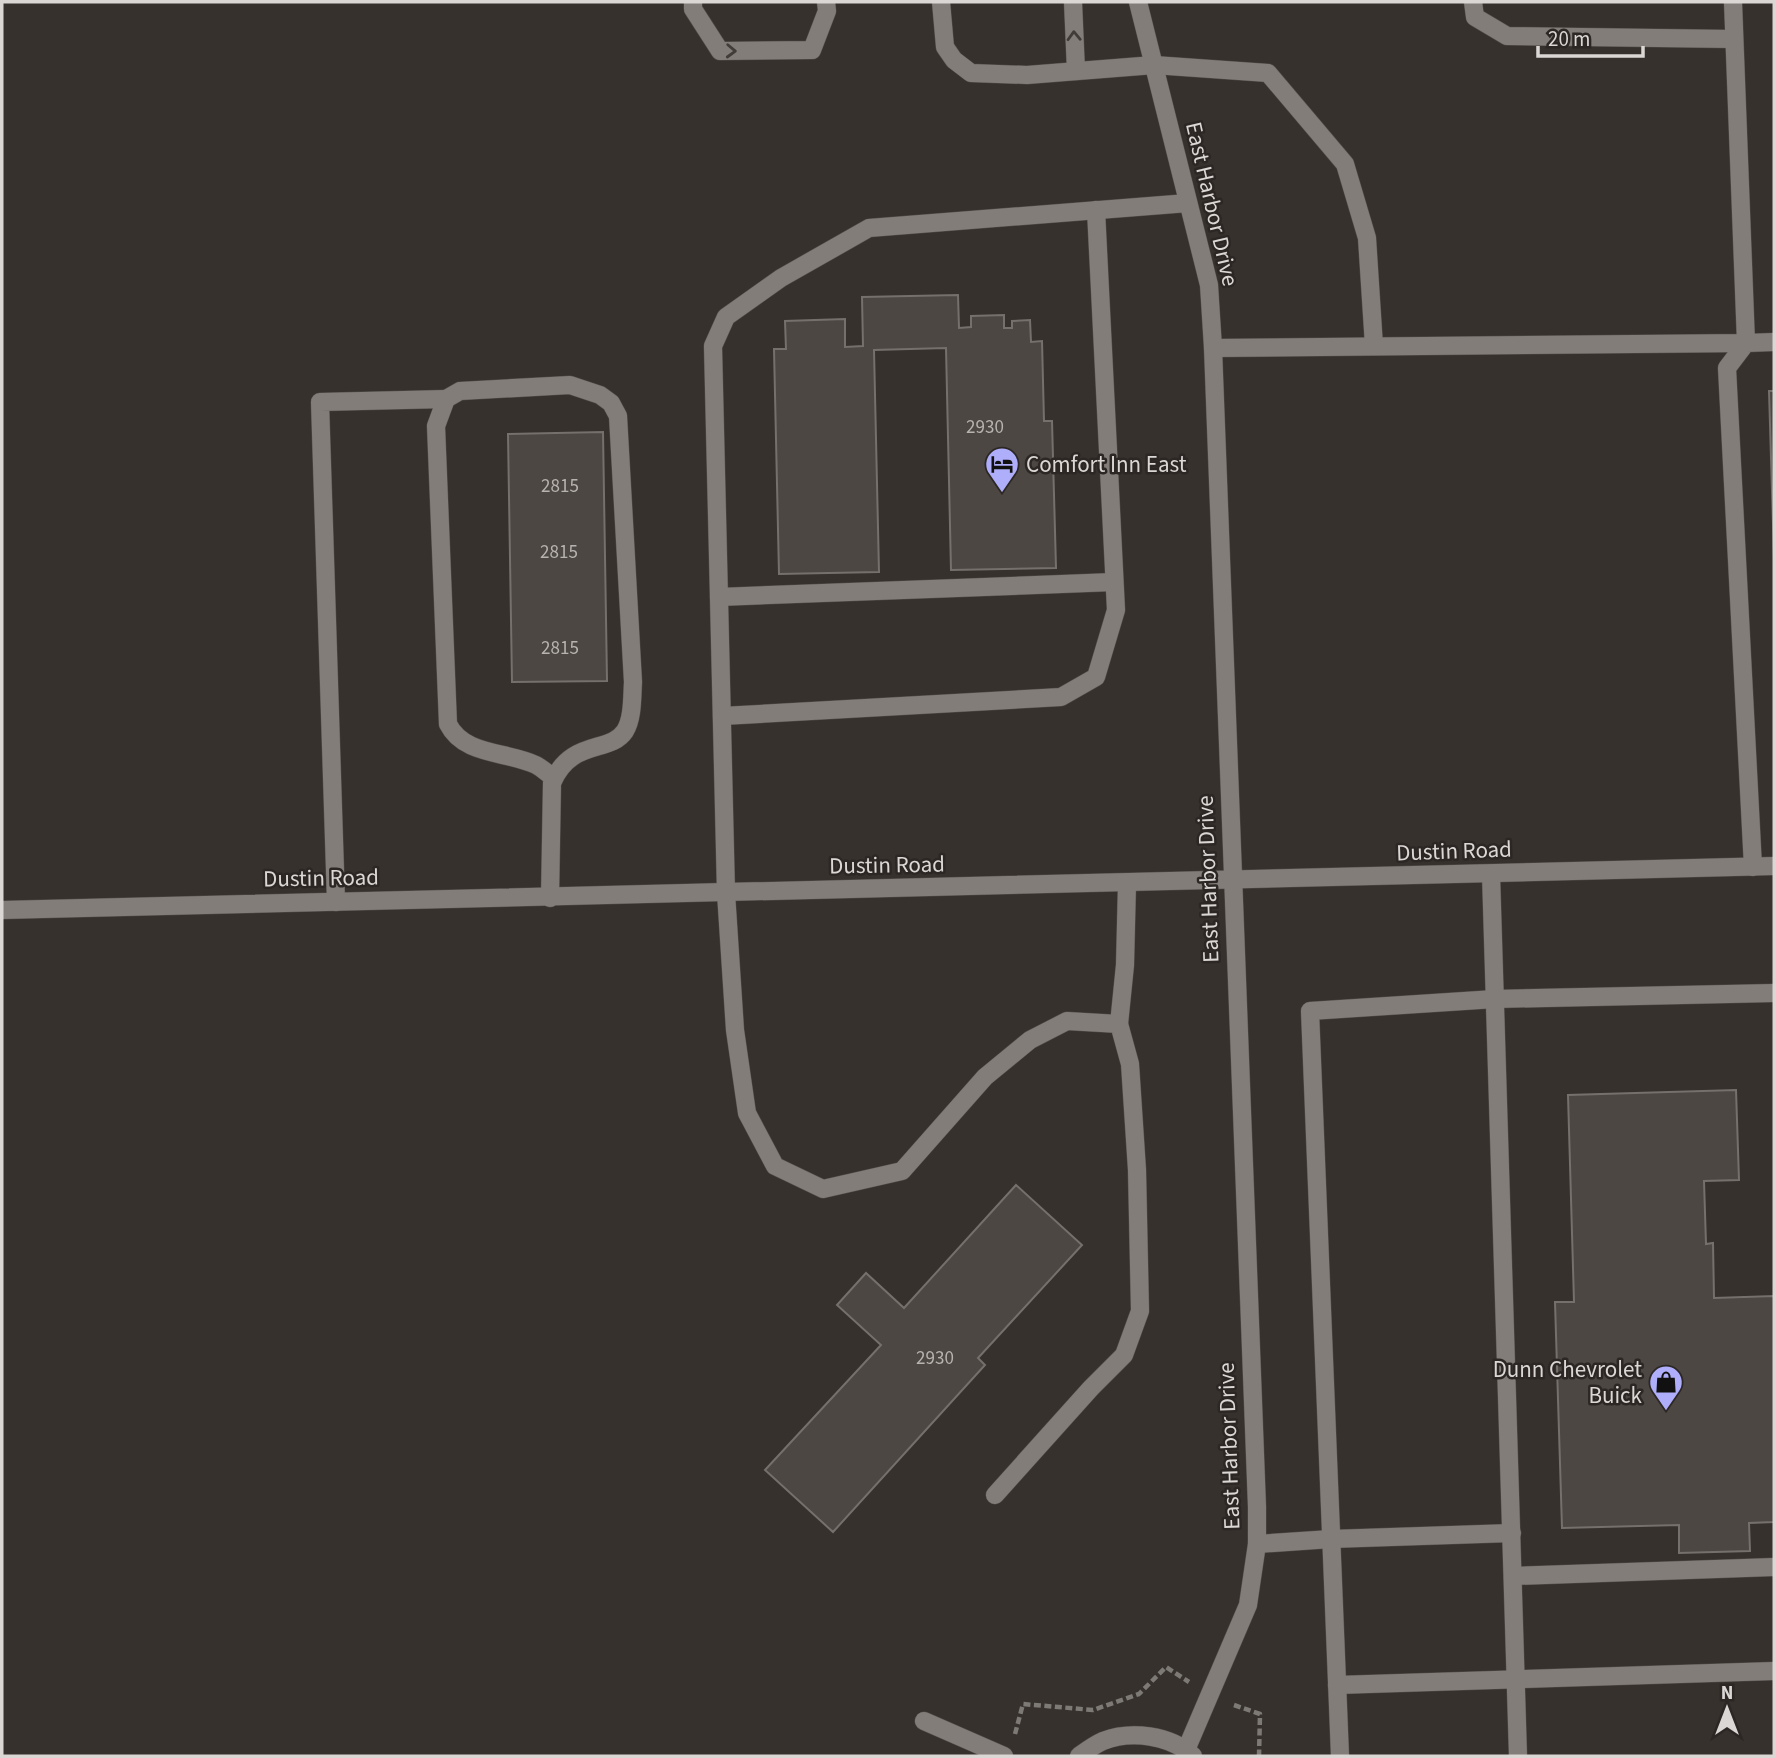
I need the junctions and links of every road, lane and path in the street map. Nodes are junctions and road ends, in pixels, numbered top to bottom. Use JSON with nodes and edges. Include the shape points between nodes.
{"nodes":[{"id":1,"x":693,"y":2,"type":"edge"},
{"id":2,"x":826,"y":2,"type":"edge"},
{"id":3,"x":941,"y":2,"type":"edge"},
{"id":4,"x":1073,"y":2,"type":"edge"},
{"id":5,"x":1138,"y":2,"type":"edge"},
{"id":6,"x":1473,"y":2,"type":"edge"},
{"id":7,"x":1733,"y":2,"type":"edge"},
{"id":8,"x":1733,"y":39,"type":"junction"},
{"id":9,"x":1154,"y":65,"type":"junction"},
{"id":10,"x":1076,"y":71,"type":"junction"},
{"id":11,"x":1188,"y":203,"type":"junction"},
{"id":12,"x":1096,"y":210,"type":"junction"},
{"id":13,"x":1774,"y":342,"type":"edge"},
{"id":14,"x":1746,"y":343,"type":"junction"},
{"id":15,"x":1374,"y":346,"type":"junction"},
{"id":16,"x":1213,"y":348,"type":"junction"},
{"id":17,"x":446,"y":399,"type":"junction"},
{"id":18,"x":1114,"y":582,"type":"junction"},
{"id":19,"x":719,"y":597,"type":"junction"},
{"id":20,"x":722,"y":716,"type":"junction"},
{"id":21,"x":554,"y":778,"type":"junction"},
{"id":22,"x":1774,"y":866,"type":"edge"},
{"id":23,"x":1753,"y":867,"type":"junction"},
{"id":24,"x":1492,"y":874,"type":"junction"},
{"id":25,"x":1233,"y":881,"type":"junction"},
{"id":26,"x":1127,"y":884,"type":"junction"},
{"id":27,"x":726,"y":893,"type":"junction"},
{"id":28,"x":550,"y":898,"type":"junction"},
{"id":29,"x":336,"y":902,"type":"junction"},
{"id":30,"x":2,"y":910,"type":"edge"},
{"id":31,"x":1774,"y":993,"type":"edge"},
{"id":32,"x":1495,"y":999,"type":"junction"},
{"id":33,"x":1119,"y":1024,"type":"junction"},
{"id":34,"x":995,"y":1495,"type":"dead end"},
{"id":35,"x":1511,"y":1533,"type":"junction"},
{"id":36,"x":1331,"y":1539,"type":"junction"},
{"id":37,"x":1257,"y":1544,"type":"junction"},
{"id":38,"x":1774,"y":1567,"type":"edge"},
{"id":39,"x":1513,"y":1576,"type":"junction"},
{"id":40,"x":1774,"y":1671,"type":"edge"},
{"id":41,"x":1516,"y":1679,"type":"junction"},
{"id":42,"x":1338,"y":1685,"type":"junction"},
{"id":43,"x":924,"y":1721,"type":"dead end"},
{"id":44,"x":1190,"y":1753,"type":"edge"},
{"id":45,"x":1004,"y":1756,"type":"edge"},
{"id":46,"x":1079,"y":1756,"type":"edge"},
{"id":47,"x":1340,"y":1756,"type":"edge"},
{"id":48,"x":1518,"y":1756,"type":"edge"}],
"edges":[{"from":1,"to":2,"type":"street","one_way":true,"via":[[720,51],[812,50]]},
{"from":3,"to":10,"type":"street","via":[[946,47],[971,73]]},
{"from":10,"to":4,"type":"street","one_way":true},
{"from":5,"to":9,"type":"street","name":"East Harbor Drive"},
{"from":6,"to":8,"type":"street","via":[[1475,17],[1507,36]]},
{"from":7,"to":8,"type":"street"},
{"from":8,"to":14,"type":"street"},
{"from":9,"to":10,"type":"street"},
{"from":9,"to":11,"type":"street","name":"East Harbor Drive"},
{"from":9,"to":15,"type":"street","via":[[1268,73],[1345,164],[1367,238]]},
{"from":11,"to":12,"type":"street"},
{"from":11,"to":16,"type":"street","name":"East Harbor Drive","via":[[1209,285]]},
{"from":12,"to":18,"type":"street"},
{"from":12,"to":19,"type":"street","via":[[869,228],[780,278],[726,317],[713,346]]},
{"from":13,"to":14,"type":"street"},
{"from":14,"to":15,"type":"street"},
{"from":14,"to":23,"type":"street","via":[[1727,368]]},
{"from":15,"to":16,"type":"street"},
{"from":16,"to":25,"type":"street","name":"East Harbor Drive"},
{"from":17,"to":21,"type":"street","via":[[436,426],[448,724],[466,743],[536,765]]},
{"from":17,"to":21,"type":"street","via":[[460,391],[570,385],[600,395],[618,416],[633,682],[630,717],[625,732],[577,752],[560,765]]},
{"from":17,"to":29,"type":"street","via":[[320,402]]},
{"from":18,"to":19,"type":"street"},
{"from":18,"to":20,"type":"street","via":[[1116,610],[1096,677],[1061,697]]},
{"from":19,"to":20,"type":"street"},
{"from":20,"to":27,"type":"street"},
{"from":21,"to":28,"type":"street"},
{"from":22,"to":23,"type":"street","name":"Dustin Road"},
{"from":23,"to":24,"type":"street","name":"Dustin Road"},
{"from":24,"to":25,"type":"street","name":"Dustin Road"},
{"from":24,"to":32,"type":"street"},
{"from":25,"to":26,"type":"street","name":"Dustin Road"},
{"from":25,"to":37,"type":"street","name":"East Harbor Drive"},
{"from":26,"to":27,"type":"street","name":"Dustin Road"},
{"from":26,"to":33,"type":"street"},
{"from":27,"to":28,"type":"street","name":"Dustin Road"},
{"from":27,"to":33,"type":"street","via":[[735,1030],[747,1113],[775,1166],[823,1189],[902,1171],[985,1077],[1030,1040],[1067,1021]]},
{"from":28,"to":29,"type":"street","name":"Dustin Road"},
{"from":29,"to":30,"type":"street","name":"Dustin Road"},
{"from":31,"to":32,"type":"street"},
{"from":32,"to":35,"type":"street"},
{"from":32,"to":36,"type":"street","via":[[1310,1011]]},
{"from":33,"to":34,"type":"street","via":[[1130,1064],[1140,1311],[1124,1355]]},
{"from":35,"to":36,"type":"street"},
{"from":35,"to":39,"type":"street"},
{"from":36,"to":37,"type":"street"},
{"from":36,"to":42,"type":"street"},
{"from":37,"to":44,"type":"street","name":"East Harbor Drive","via":[[1248,1605]]},
{"from":38,"to":39,"type":"street"},
{"from":39,"to":41,"type":"street"},
{"from":40,"to":41,"type":"street"},
{"from":41,"to":42,"type":"street"},
{"from":41,"to":48,"type":"street"},
{"from":42,"to":47,"type":"street"},
{"from":43,"to":45,"type":"street"},
{"from":44,"to":46,"type":"street","via":[[1160,1738],[1130,1735],[1102,1741]]}]}
